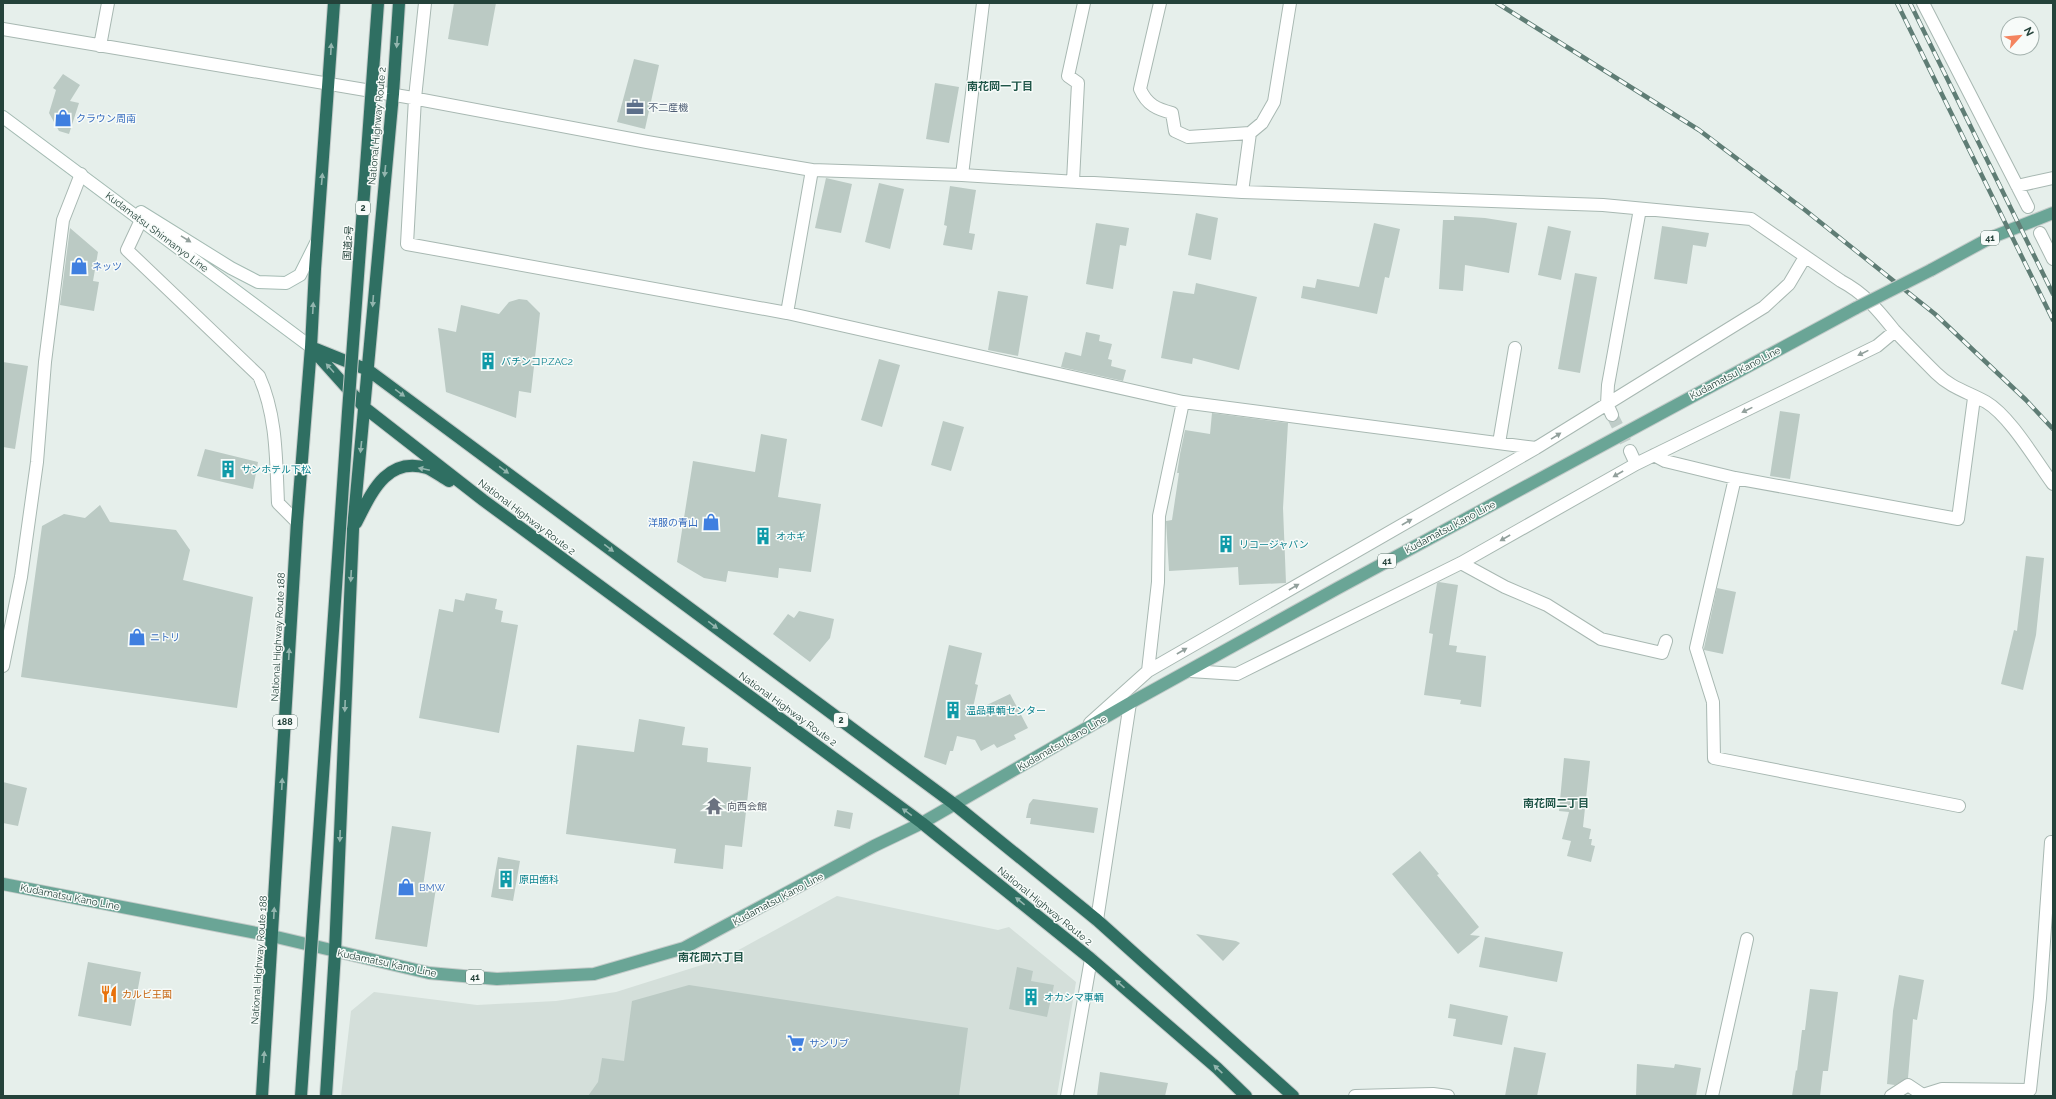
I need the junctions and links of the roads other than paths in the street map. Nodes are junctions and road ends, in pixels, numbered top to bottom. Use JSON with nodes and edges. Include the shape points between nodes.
{"nodes":[{"id":1,"x":108,"y":3,"type":"edge"},
{"id":2,"x":334,"y":3,"type":"edge"},
{"id":3,"x":378,"y":3,"type":"edge"},
{"id":4,"x":399,"y":3,"type":"edge"},
{"id":5,"x":425,"y":3,"type":"edge"},
{"id":6,"x":983,"y":3,"type":"edge"},
{"id":7,"x":1084,"y":3,"type":"edge"},
{"id":8,"x":1160,"y":3,"type":"edge"},
{"id":9,"x":1290,"y":3,"type":"edge"},
{"id":10,"x":1923,"y":3,"type":"edge"},
{"id":11,"x":3,"y":29,"type":"edge"},
{"id":12,"x":100,"y":46,"type":"junction"},
{"id":13,"x":329,"y":84,"type":"junction"},
{"id":14,"x":393,"y":94,"type":"junction"},
{"id":15,"x":415,"y":98,"type":"junction"},
{"id":16,"x":3,"y":117,"type":"edge"},
{"id":17,"x":1250,"y":134,"type":"junction"},
{"id":18,"x":812,"y":170,"type":"junction"},
{"id":19,"x":81,"y":174,"type":"junction"},
{"id":20,"x":962,"y":175,"type":"junction"},
{"id":21,"x":2053,"y":178,"type":"edge"},
{"id":22,"x":1073,"y":181,"type":"junction"},
{"id":23,"x":2017,"y":186,"type":"junction"},
{"id":24,"x":1242,"y":192,"type":"junction"},
{"id":25,"x":2028,"y":207,"type":"dead end"},
{"id":26,"x":1640,"y":209,"type":"junction"},
{"id":27,"x":2053,"y":213,"type":"edge"},
{"id":28,"x":141,"y":220,"type":"junction"},
{"id":29,"x":2040,"y":233,"type":"dead end"},
{"id":30,"x":317,"y":241,"type":"junction"},
{"id":31,"x":2052,"y":253,"type":"edge"},
{"id":32,"x":1805,"y":257,"type":"junction"},
{"id":33,"x":787,"y":313,"type":"junction"},
{"id":34,"x":1895,"y":330,"type":"junction"},
{"id":35,"x":311,"y":347,"type":"junction"},
{"id":36,"x":1515,"y":348,"type":"dead end"},
{"id":37,"x":368,"y":370,"type":"junction"},
{"id":38,"x":1974,"y":398,"type":"junction"},
{"id":39,"x":1183,"y":402,"type":"junction"},
{"id":40,"x":1607,"y":404,"type":"junction"},
{"id":41,"x":365,"y":408,"type":"junction"},
{"id":42,"x":1612,"y":415,"type":"tunnel mouth"},
{"id":43,"x":1499,"y":443,"type":"junction"},
{"id":44,"x":1536,"y":448,"type":"junction"},
{"id":45,"x":1630,"y":451,"type":"tunnel mouth"},
{"id":46,"x":1654,"y":455,"type":"junction"},
{"id":47,"x":1636,"y":464,"type":"junction"},
{"id":48,"x":1735,"y":478,"type":"junction"},
{"id":49,"x":2053,"y":484,"type":"edge"},
{"id":50,"x":483,"y":500,"type":"junction"},
{"id":51,"x":297,"y":522,"type":"junction"},
{"id":52,"x":353,"y":529,"type":"junction"},
{"id":53,"x":1461,"y":563,"type":"junction"},
{"id":54,"x":1666,"y":641,"type":"dead end"},
{"id":55,"x":3,"y":666,"type":"edge"},
{"id":56,"x":1148,"y":671,"type":"junction"},
{"id":57,"x":1190,"y":671,"type":"junction"},
{"id":58,"x":1130,"y":703,"type":"junction"},
{"id":59,"x":1081,"y":731,"type":"junction"},
{"id":60,"x":954,"y":804,"type":"junction"},
{"id":61,"x":1960,"y":806,"type":"dead end"},
{"id":62,"x":922,"y":823,"type":"junction"},
{"id":63,"x":2051,"y":842,"type":"dead end"},
{"id":64,"x":3,"y":884,"type":"edge"},
{"id":65,"x":1098,"y":920,"type":"junction"},
{"id":66,"x":272,"y":936,"type":"junction"},
{"id":67,"x":1747,"y":939,"type":"dead end"},
{"id":68,"x":335,"y":952,"type":"junction"},
{"id":69,"x":1091,"y":959,"type":"junction"},
{"id":70,"x":262,"y":1096,"type":"edge"},
{"id":71,"x":301,"y":1096,"type":"edge"},
{"id":72,"x":326,"y":1096,"type":"edge"},
{"id":73,"x":1067,"y":1096,"type":"edge"},
{"id":74,"x":1246,"y":1096,"type":"edge"},
{"id":75,"x":1293,"y":1096,"type":"edge"},
{"id":76,"x":1355,"y":1096,"type":"edge"},
{"id":77,"x":1448,"y":1096,"type":"edge"},
{"id":78,"x":1712,"y":1096,"type":"edge"},
{"id":79,"x":1891,"y":1096,"type":"edge"}],
"edges":[{"from":1,"to":12,"type":"street"},
{"from":13,"to":2,"type":"highway","one_way":true},
{"from":3,"to":71,"type":"highway","name":"国道2号","number":"2","bridge":true},
{"from":4,"to":14,"type":"highway","name":"National Highway Route 2","number":"2","one_way":true},
{"from":5,"to":15,"type":"street"},
{"from":6,"to":20,"type":"street"},
{"from":7,"to":22,"type":"street","via":[[1068,76],[1078,83]]},
{"from":8,"to":17,"type":"street","via":[[1140,89],[1145,100],[1157,109],[1172,113],[1175,131],[1188,137]]},
{"from":9,"to":17,"type":"street","via":[[1274,102],[1262,123]]},
{"from":10,"to":23,"type":"street"},
{"from":11,"to":12,"type":"street"},
{"from":12,"to":13,"type":"street"},
{"from":13,"to":14,"type":"street"},
{"from":30,"to":13,"type":"highway","one_way":true},
{"from":14,"to":15,"type":"street"},
{"from":14,"to":37,"type":"highway","name":"National Highway Route 2","number":"2","one_way":true,"via":[[373,292]]},
{"from":15,"to":18,"type":"street"},
{"from":15,"to":33,"type":"street","via":[[407,244]]},
{"from":16,"to":19,"type":"street","name":"Kudamatsu Shinnanyo Line"},
{"from":17,"to":24,"type":"street"},
{"from":18,"to":20,"type":"street"},
{"from":18,"to":33,"type":"street"},
{"from":19,"to":28,"type":"street","name":"Kudamatsu Shinnanyo Line"},
{"from":19,"to":30,"type":"street","one_way":true,"via":[[231,268],[258,282],[286,283],[300,275]]},
{"from":19,"to":55,"type":"street","via":[[63,220],[45,362],[36,470],[21,578]]},
{"from":20,"to":22,"type":"street"},
{"from":21,"to":23,"type":"street"},
{"from":22,"to":24,"type":"street"},
{"from":23,"to":25,"type":"street"},
{"from":24,"to":26,"type":"street","via":[[1490,199]]},
{"from":26,"to":32,"type":"street","via":[[1751,219]]},
{"from":26,"to":40,"type":"street","via":[[1608,385]]},
{"from":27,"to":57,"type":"main road","name":"Kudamatsu Kano Line","number":"41","bridge":true,"via":[[1990,238],[1856,308],[1338,588]]},
{"from":28,"to":35,"type":"street","name":"Kudamatsu Shinnanyo Line"},
{"from":28,"to":51,"type":"street","via":[[127,250],[260,376],[268,394],[273,426],[278,503]]},
{"from":29,"to":31,"type":"street"},
{"from":35,"to":30,"type":"highway","one_way":true},
{"from":32,"to":34,"type":"street","via":[[1857,290]]},
{"from":32,"to":40,"type":"street","via":[[1789,284],[1764,307]]},
{"from":33,"to":39,"type":"street"},
{"from":34,"to":38,"type":"street","via":[[1937,374],[1953,387]]},
{"from":34,"to":46,"type":"street","one_way":true,"via":[[1877,346]]},
{"from":35,"to":37,"type":"highway","number":"2"},
{"from":41,"to":35,"type":"highway","name":"National Highway Route 2","one_way":true},
{"from":35,"to":51,"type":"highway","name":"National Highway Route 188","number":"188"},
{"from":36,"to":43,"type":"street"},
{"from":37,"to":41,"type":"highway"},
{"from":37,"to":60,"type":"highway","number":"2","one_way":true},
{"from":38,"to":48,"type":"street","via":[[1958,519]]},
{"from":38,"to":49,"type":"street","via":[[1986,402],[2003,417]]},
{"from":39,"to":43,"type":"street"},
{"from":39,"to":56,"type":"street","via":[[1159,516],[1158,582]]},
{"from":40,"to":42,"type":"street"},
{"from":44,"to":40,"type":"street","one_way":true},
{"from":41,"to":50,"type":"highway","name":"National Highway Route 2"},
{"from":41,"to":52,"type":"highway","one_way":true},
{"from":43,"to":44,"type":"street"},
{"from":56,"to":44,"type":"street","one_way":true},
{"from":45,"to":47,"type":"street"},
{"from":46,"to":47,"type":"street"},
{"from":46,"to":48,"type":"street","via":[[1665,461]]},
{"from":47,"to":53,"type":"street","one_way":true},
{"from":48,"to":61,"type":"street","via":[[1696,648],[1713,702],[1714,758]]},
{"from":50,"to":52,"type":"highway","one_way":true,"via":[[427,468],[401,466],[383,477],[370,494]]},
{"from":62,"to":50,"type":"highway","name":"National Highway Route 2","one_way":true},
{"from":66,"to":51,"type":"highway","name":"National Highway Route 188","number":"188","one_way":true},
{"from":52,"to":68,"type":"highway","one_way":true},
{"from":53,"to":54,"type":"street","via":[[1505,587],[1548,605],[1601,638],[1662,653]]},
{"from":53,"to":57,"type":"street","via":[[1237,674]]},
{"from":56,"to":59,"type":"street"},
{"from":57,"to":58,"type":"main road","name":"Kudamatsu Kano Line","number":"41"},
{"from":58,"to":59,"type":"main road","name":"Kudamatsu Kano Line","number":"41"},
{"from":58,"to":65,"type":"street"},
{"from":59,"to":60,"type":"main road","name":"Kudamatsu Kano Line","number":"41"},
{"from":60,"to":62,"type":"main road","name":"Kudamatsu Kano Line","number":"41"},
{"from":60,"to":65,"type":"highway","number":"2"},
{"from":62,"to":68,"type":"main road","name":"Kudamatsu Kano Line","number":"41","via":[[684,948],[594,974],[497,979],[428,973]]},
{"from":69,"to":62,"type":"highway","name":"National Highway Route 2","one_way":true},
{"from":63,"to":79,"type":"street","via":[[2040,998],[2030,1090],[1942,1089],[1923,1096],[1908,1085]]},
{"from":64,"to":66,"type":"main road","name":"Kudamatsu Kano Line","number":"41"},
{"from":65,"to":75,"type":"highway","number":"2"},
{"from":66,"to":68,"type":"main road","name":"Kudamatsu Kano Line","number":"41"},
{"from":70,"to":66,"type":"highway","name":"National Highway Route 188","number":"188","one_way":true},
{"from":67,"to":78,"type":"street"},
{"from":68,"to":72,"type":"highway"},
{"from":69,"to":73,"type":"street"},
{"from":74,"to":69,"type":"highway","name":"National Highway Route 2","one_way":true},
{"from":76,"to":77,"type":"street"}]}
